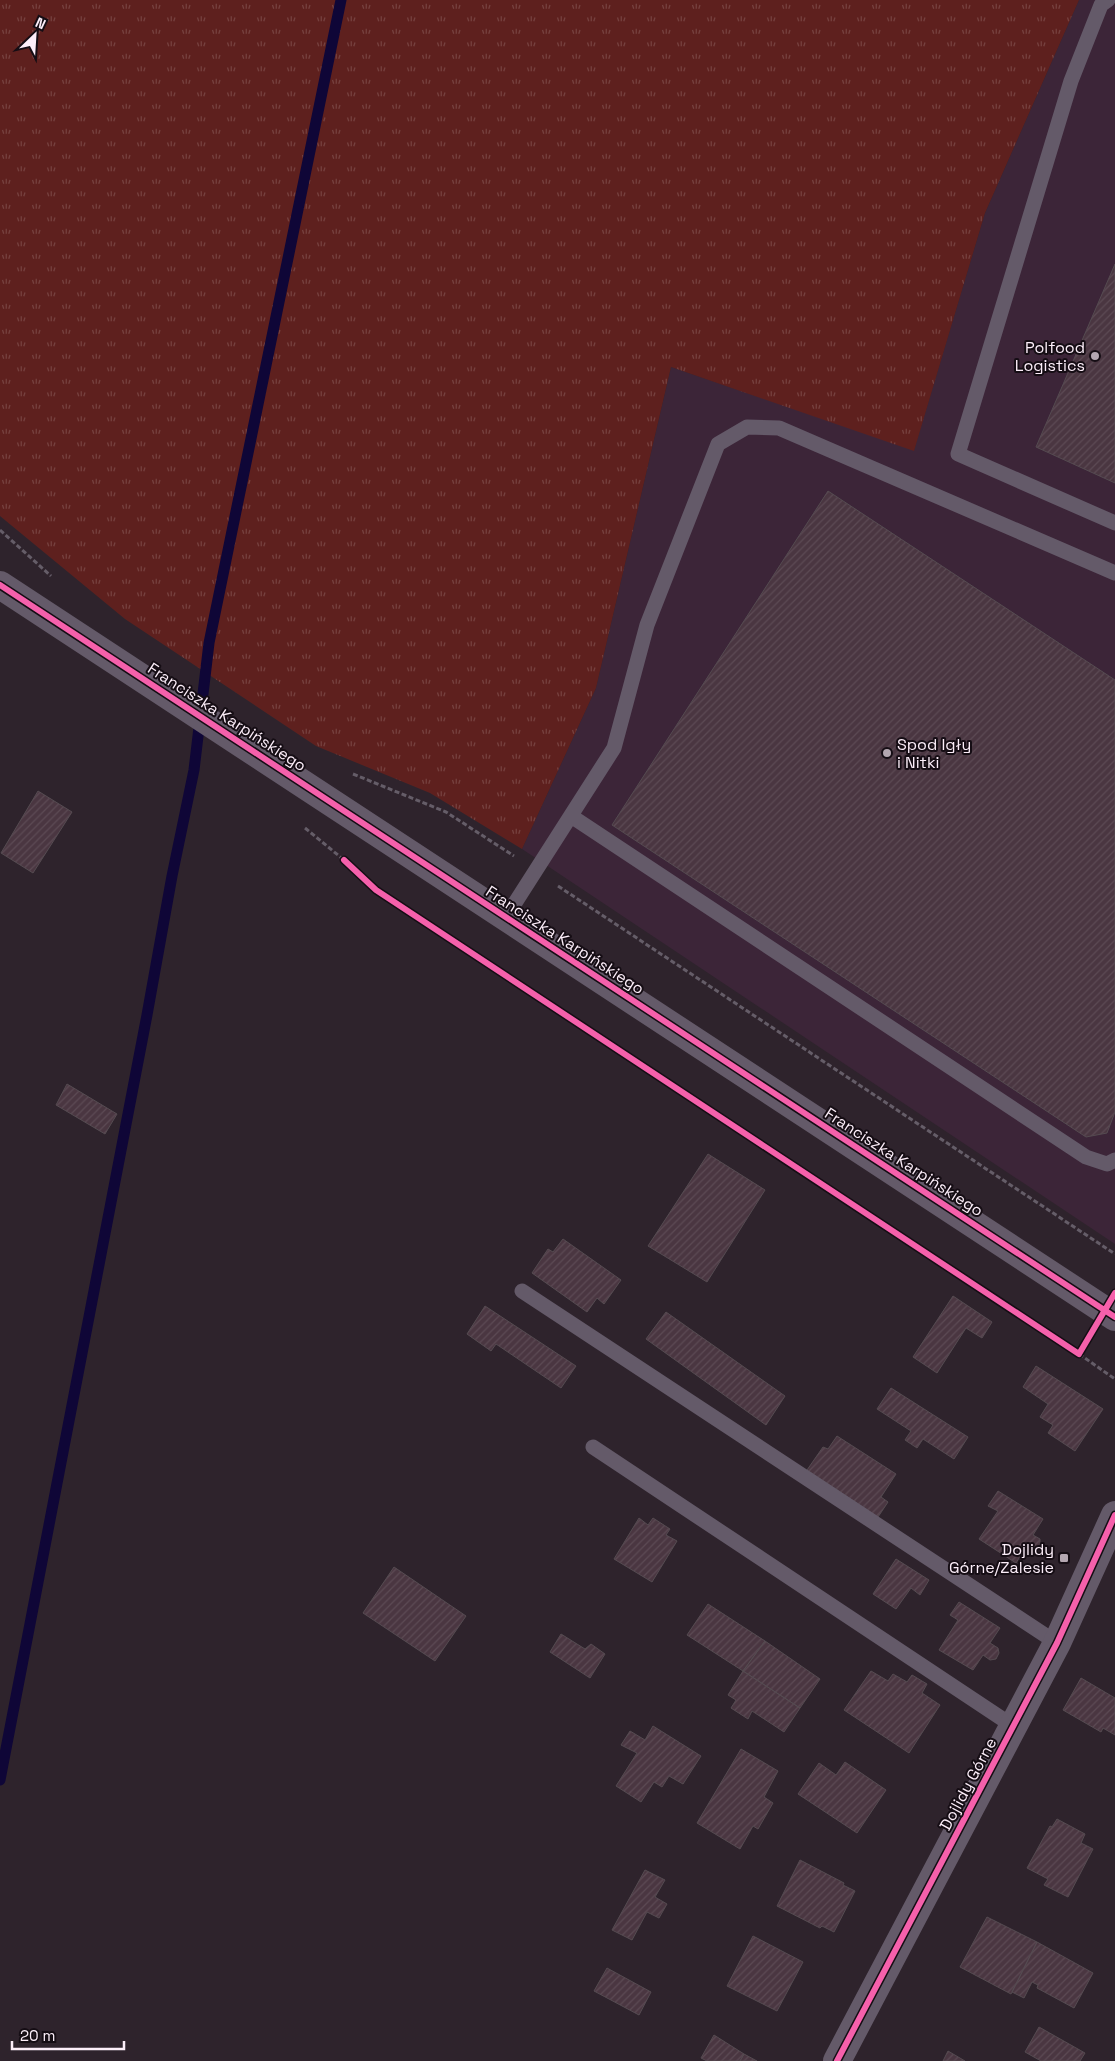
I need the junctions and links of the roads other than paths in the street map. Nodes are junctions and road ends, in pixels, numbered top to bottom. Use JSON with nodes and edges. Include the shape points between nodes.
{"nodes":[{"id":1,"x":1108,"y":0,"type":"edge"},
{"id":2,"x":1115,"y":523,"type":"edge"},
{"id":3,"x":1115,"y":573,"type":"edge"},
{"id":4,"x":0,"y":585,"type":"edge"},
{"id":5,"x":571,"y":816,"type":"junction"},
{"id":6,"x":506,"y":917,"type":"junction"},
{"id":7,"x":1115,"y":1160,"type":"edge"},
{"id":8,"x":522,"y":1291,"type":"dead end"},
{"id":9,"x":1115,"y":1317,"type":"edge"},
{"id":10,"x":593,"y":1447,"type":"dead end"},
{"id":11,"x":1115,"y":1514,"type":"edge"},
{"id":12,"x":1057,"y":1643,"type":"junction"},
{"id":13,"x":1014,"y":1726,"type":"junction"},
{"id":14,"x":837,"y":2061,"type":"edge"}],
"edges":[{"from":1,"to":2,"type":"lane","via":[[1101,5],[1070,81],[958,454]]},
{"from":3,"to":5,"type":"lane","via":[[779,428],[747,427],[718,444],[647,625],[614,748]]},
{"from":4,"to":6,"type":"street","name":"Franciszka Karpińskiego"},
{"from":5,"to":6,"type":"lane"},
{"from":5,"to":7,"type":"lane","via":[[1086,1157],[1107,1164]]},
{"from":6,"to":9,"type":"street","name":"Franciszka Karpińskiego"},
{"from":8,"to":12,"type":"lane"},
{"from":10,"to":13,"type":"lane"},
{"from":11,"to":12,"type":"street","name":"Dojlidy Górne"},
{"from":12,"to":13,"type":"street","name":"Dojlidy Górne"},
{"from":13,"to":14,"type":"street","name":"Dojlidy Górne"}]}
